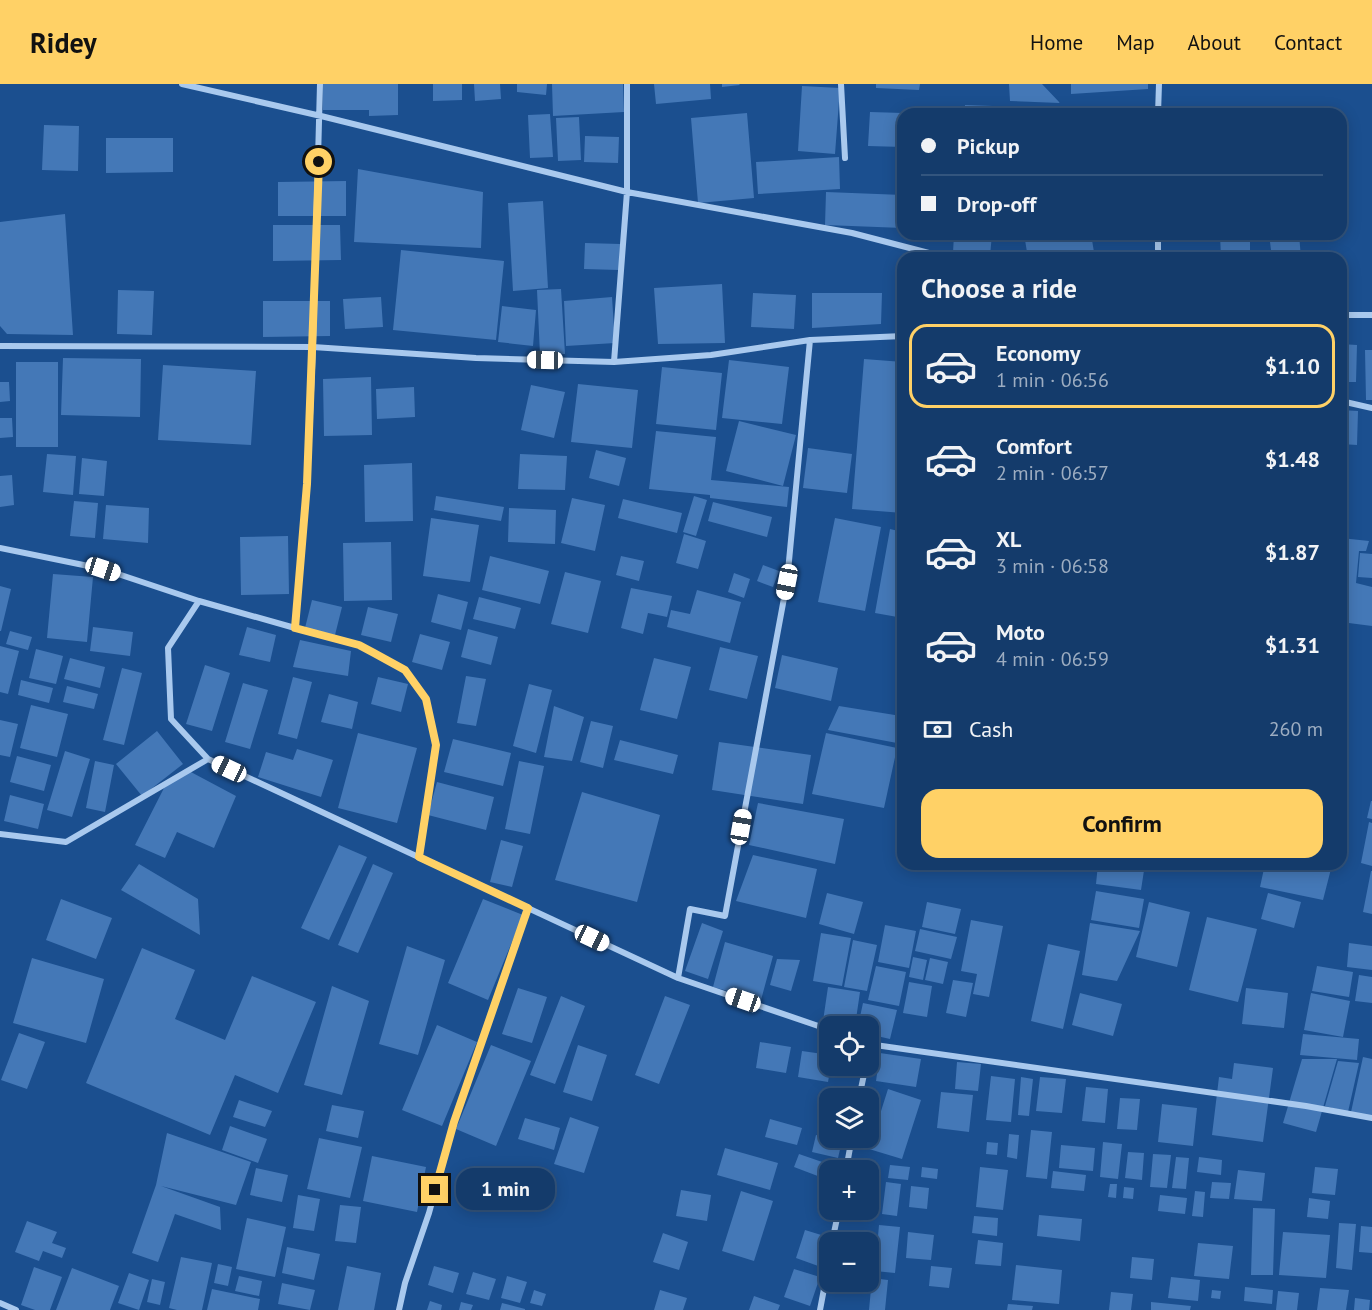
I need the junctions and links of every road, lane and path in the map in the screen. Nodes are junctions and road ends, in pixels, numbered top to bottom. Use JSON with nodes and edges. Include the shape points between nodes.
{"nodes":[{"id":1,"x":182,"y":84,"type":"edge"},
{"id":2,"x":321,"y":84,"type":"edge"},
{"id":3,"x":627,"y":84,"type":"edge"},
{"id":4,"x":841,"y":84,"type":"edge"},
{"id":5,"x":1159,"y":84,"type":"edge"},
{"id":6,"x":1158,"y":108,"type":"edge"},
{"id":7,"x":321,"y":116,"type":"junction"},
{"id":8,"x":845,"y":158,"type":"dead end"},
{"id":9,"x":627,"y":192,"type":"junction"},
{"id":10,"x":925,"y":252,"type":"edge"},
{"id":11,"x":1347,"y":315,"type":"edge"},
{"id":12,"x":1372,"y":315,"type":"edge"},
{"id":13,"x":897,"y":336,"type":"edge"},
{"id":14,"x":810,"y":340,"type":"junction"},
{"id":15,"x":0,"y":346,"type":"edge"},
{"id":16,"x":313,"y":348,"type":"junction"},
{"id":17,"x":614,"y":362,"type":"junction"},
{"id":18,"x":1347,"y":402,"type":"edge"},
{"id":19,"x":1372,"y":408,"type":"edge"},
{"id":20,"x":0,"y":548,"type":"edge"},
{"id":21,"x":199,"y":602,"type":"junction"},
{"id":22,"x":295,"y":628,"type":"junction"},
{"id":23,"x":208,"y":759,"type":"junction"},
{"id":24,"x":0,"y":834,"type":"edge"},
{"id":25,"x":419,"y":857,"type":"junction"},
{"id":26,"x":528,"y":908,"type":"junction"},
{"id":27,"x":678,"y":978,"type":"junction"},
{"id":28,"x":819,"y":1026,"type":"edge"},
{"id":29,"x":879,"y":1047,"type":"edge"},
{"id":30,"x":1372,"y":1118,"type":"edge"},
{"id":31,"x":823,"y":1292,"type":"edge"},
{"id":32,"x":0,"y":1303,"type":"edge"},
{"id":33,"x":16,"y":1310,"type":"edge"},
{"id":34,"x":399,"y":1310,"type":"edge"},
{"id":35,"x":820,"y":1310,"type":"edge"}],
"edges":[{"from":1,"to":7,"type":"street"},
{"from":2,"to":7,"type":"street"},
{"from":3,"to":9,"type":"street"},
{"from":4,"to":8,"type":"street"},
{"from":5,"to":6,"type":"street"},
{"from":7,"to":9,"type":"street"},
{"from":7,"to":16,"type":"street"},
{"from":9,"to":10,"type":"street","via":[[852,233]]},
{"from":9,"to":17,"type":"street"},
{"from":11,"to":12,"type":"street"},
{"from":13,"to":14,"type":"street"},
{"from":14,"to":17,"type":"street","via":[[711,355]]},
{"from":14,"to":27,"type":"street","via":[[787,582],[725,916],[690,909]]},
{"from":15,"to":16,"type":"street"},
{"from":16,"to":17,"type":"street"},
{"from":16,"to":22,"type":"street"},
{"from":18,"to":19,"type":"street"},
{"from":20,"to":21,"type":"street","via":[[103,569]]},
{"from":21,"to":22,"type":"street"},
{"from":21,"to":23,"type":"street","via":[[168,648],[171,719]]},
{"from":22,"to":25,"type":"street","via":[[359,645],[405,670],[426,699],[436,745]]},
{"from":23,"to":24,"type":"street","via":[[66,842]]},
{"from":23,"to":25,"type":"street"},
{"from":25,"to":26,"type":"street"},
{"from":26,"to":27,"type":"street"},
{"from":26,"to":34,"type":"street","via":[[454,1122]]},
{"from":27,"to":28,"type":"street"},
{"from":29,"to":30,"type":"street"},
{"from":31,"to":35,"type":"street"},
{"from":32,"to":33,"type":"street"}]}
